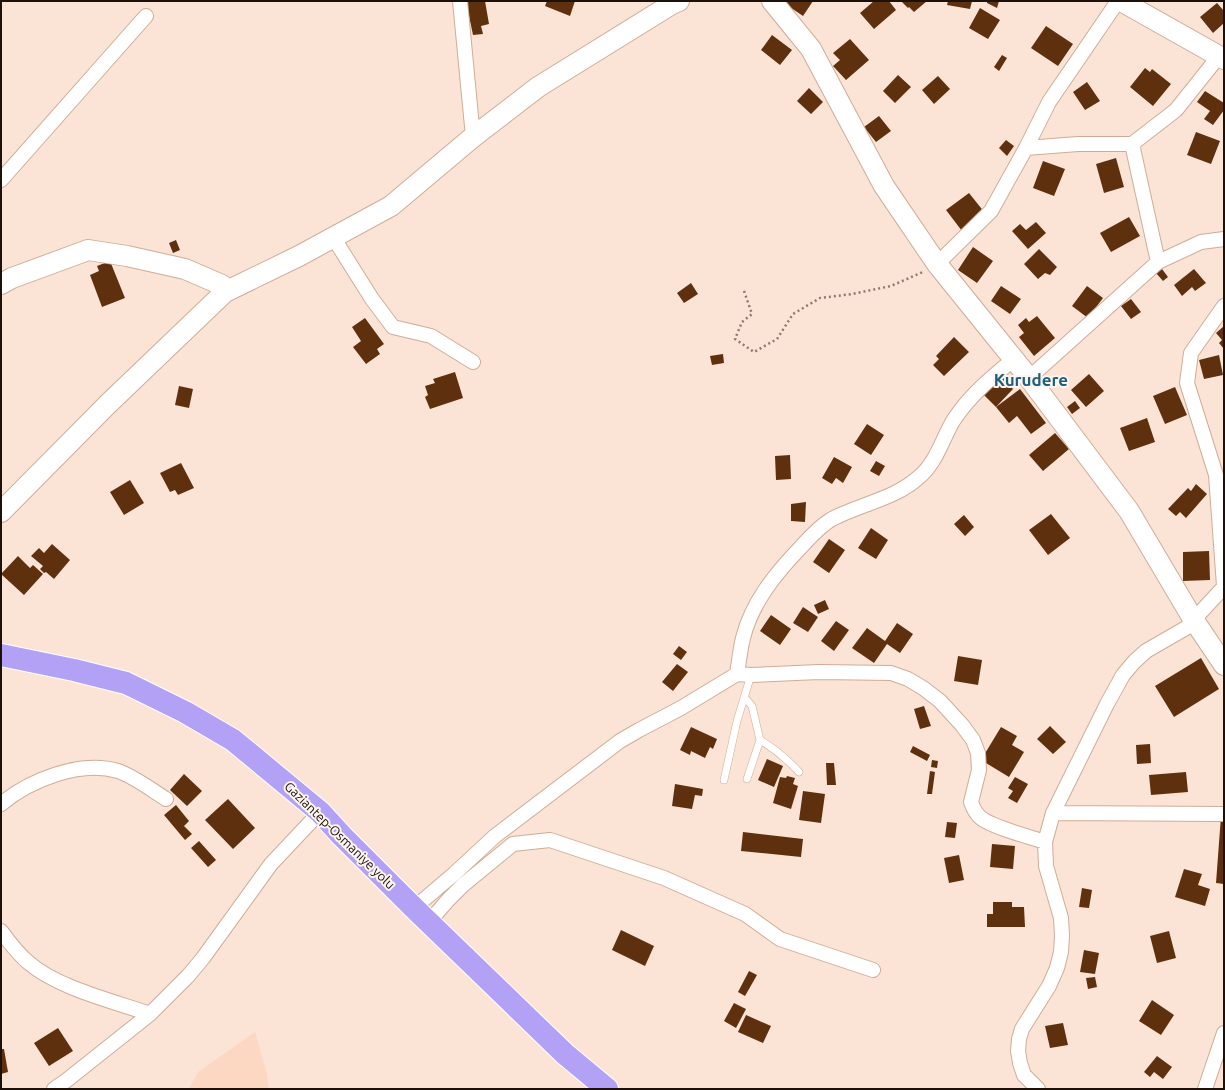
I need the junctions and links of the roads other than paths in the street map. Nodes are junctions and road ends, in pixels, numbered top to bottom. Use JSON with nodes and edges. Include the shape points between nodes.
{"nodes":[{"id":1,"x":460,"y":1,"type":"edge"},
{"id":2,"x":679,"y":1,"type":"edge"},
{"id":3,"x":772,"y":1,"type":"edge"},
{"id":4,"x":1119,"y":1,"type":"edge"},
{"id":5,"x":146,"y":16,"type":"dead end"},
{"id":6,"x":1221,"y":58,"type":"edge"},
{"id":7,"x":472,"y":137,"type":"junction"},
{"id":8,"x":1132,"y":144,"type":"junction"},
{"id":9,"x":1026,"y":148,"type":"junction"},
{"id":10,"x":1,"y":180,"type":"edge"},
{"id":11,"x":333,"y":237,"type":"junction"},
{"id":12,"x":1224,"y":239,"type":"edge"},
{"id":13,"x":1158,"y":262,"type":"junction"},
{"id":14,"x":937,"y":264,"type":"junction"},
{"id":15,"x":1,"y":284,"type":"edge"},
{"id":16,"x":225,"y":292,"type":"junction"},
{"id":17,"x":1224,"y":306,"type":"edge"},
{"id":18,"x":1014,"y":359,"type":"junction"},
{"id":19,"x":473,"y":362,"type":"dead end"},
{"id":20,"x":1029,"y":378,"type":"junction"},
{"id":21,"x":1,"y":512,"type":"edge"},
{"id":22,"x":1224,"y":587,"type":"edge"},
{"id":23,"x":1193,"y":619,"type":"junction"},
{"id":24,"x":1,"y":656,"type":"edge"},
{"id":25,"x":1224,"y":665,"type":"edge"},
{"id":26,"x":744,"y":675,"type":"junction"},
{"id":27,"x":745,"y":698,"type":"junction"},
{"id":28,"x":760,"y":740,"type":"junction"},
{"id":29,"x":799,"y":772,"type":"dead end"},
{"id":30,"x":747,"y":779,"type":"dead end"},
{"id":31,"x":724,"y":780,"type":"dead end"},
{"id":32,"x":166,"y":799,"type":"dead end"},
{"id":33,"x":1,"y":804,"type":"edge"},
{"id":34,"x":320,"y":812,"type":"junction"},
{"id":35,"x":1053,"y":813,"type":"junction"},
{"id":36,"x":1224,"y":814,"type":"edge"},
{"id":37,"x":1045,"y":842,"type":"junction"},
{"id":38,"x":421,"y":915,"type":"junction"},
{"id":39,"x":1,"y":930,"type":"edge"},
{"id":40,"x":873,"y":970,"type":"dead end"},
{"id":41,"x":150,"y":1014,"type":"junction"},
{"id":42,"x":1224,"y":1033,"type":"edge"},
{"id":43,"x":54,"y":1089,"type":"edge"},
{"id":44,"x":607,"y":1089,"type":"edge"},
{"id":45,"x":1038,"y":1089,"type":"edge"},
{"id":46,"x":1205,"y":1089,"type":"edge"}],
"edges":[{"from":1,"to":7,"type":"street"},
{"from":2,"to":7,"type":"street","via":[[538,87]]},
{"from":3,"to":14,"type":"street","via":[[811,50],[884,186]]},
{"from":4,"to":6,"type":"street"},
{"from":4,"to":9,"type":"street","via":[[1049,102]]},
{"from":5,"to":10,"type":"street"},
{"from":6,"to":8,"type":"street","via":[[1176,110]]},
{"from":7,"to":11,"type":"street","via":[[390,206]]},
{"from":8,"to":9,"type":"street","via":[[1078,144]]},
{"from":8,"to":13,"type":"street"},
{"from":9,"to":14,"type":"street","via":[[991,211]]},
{"from":11,"to":16,"type":"street"},
{"from":11,"to":19,"type":"street","via":[[393,327],[430,336]]},
{"from":12,"to":13,"type":"street","via":[[1201,242]]},
{"from":13,"to":20,"type":"street"},
{"from":14,"to":18,"type":"street"},
{"from":15,"to":16,"type":"street","via":[[88,250],[185,269],[222,285]]},
{"from":16,"to":21,"type":"street","via":[[108,404]]},
{"from":17,"to":22,"type":"street","via":[[1191,353],[1187,383],[1216,475]]},
{"from":18,"to":20,"type":"street"},
{"from":18,"to":26,"type":"street","via":[[984,383],[967,402],[954,420],[932,462],[919,477],[885,497],[832,519],[817,530],[784,564],[761,596],[743,638]]},
{"from":20,"to":23,"type":"street","via":[[1129,511]]},
{"from":22,"to":23,"type":"street"},
{"from":23,"to":25,"type":"street"},
{"from":23,"to":35,"type":"street","via":[[1186,628],[1146,651],[1123,675]]},
{"from":24,"to":34,"type":"highway","name":"Gaziantep-Osmaniye yolu","via":[[126,683],[234,740]]},
{"from":26,"to":27,"type":"lane"},
{"from":26,"to":37,"type":"street","via":[[891,673],[908,679],[940,701],[973,740],[978,753],[979,770],[971,802],[976,813],[987,822]]},
{"from":26,"to":38,"type":"street","via":[[620,741],[495,836],[454,874]]},
{"from":27,"to":28,"type":"lane","via":[[752,706]]},
{"from":27,"to":31,"type":"lane"},
{"from":28,"to":29,"type":"lane","via":[[787,759]]},
{"from":28,"to":30,"type":"lane"},
{"from":32,"to":33,"type":"street","via":[[118,771],[82,768],[35,782]]},
{"from":34,"to":38,"type":"highway","name":"Gaziantep-Osmaniye yolu"},
{"from":34,"to":41,"type":"street","via":[[271,864],[184,981]]},
{"from":35,"to":36,"type":"street"},
{"from":35,"to":37,"type":"street"},
{"from":37,"to":45,"type":"street","via":[[1046,866],[1061,918],[1061,952],[1049,986],[1022,1029],[1018,1051],[1024,1074]]},
{"from":38,"to":40,"type":"street","via":[[448,900],[513,844],[550,840],[664,878],[745,914],[780,939]]},
{"from":38,"to":44,"type":"highway","name":"Gaziantep-Osmaniye yolu","via":[[565,1054]]},
{"from":39,"to":41,"type":"street","via":[[13,948],[29,964],[46,975],[77,989]]},
{"from":41,"to":43,"type":"street"},
{"from":42,"to":46,"type":"street"}]}
